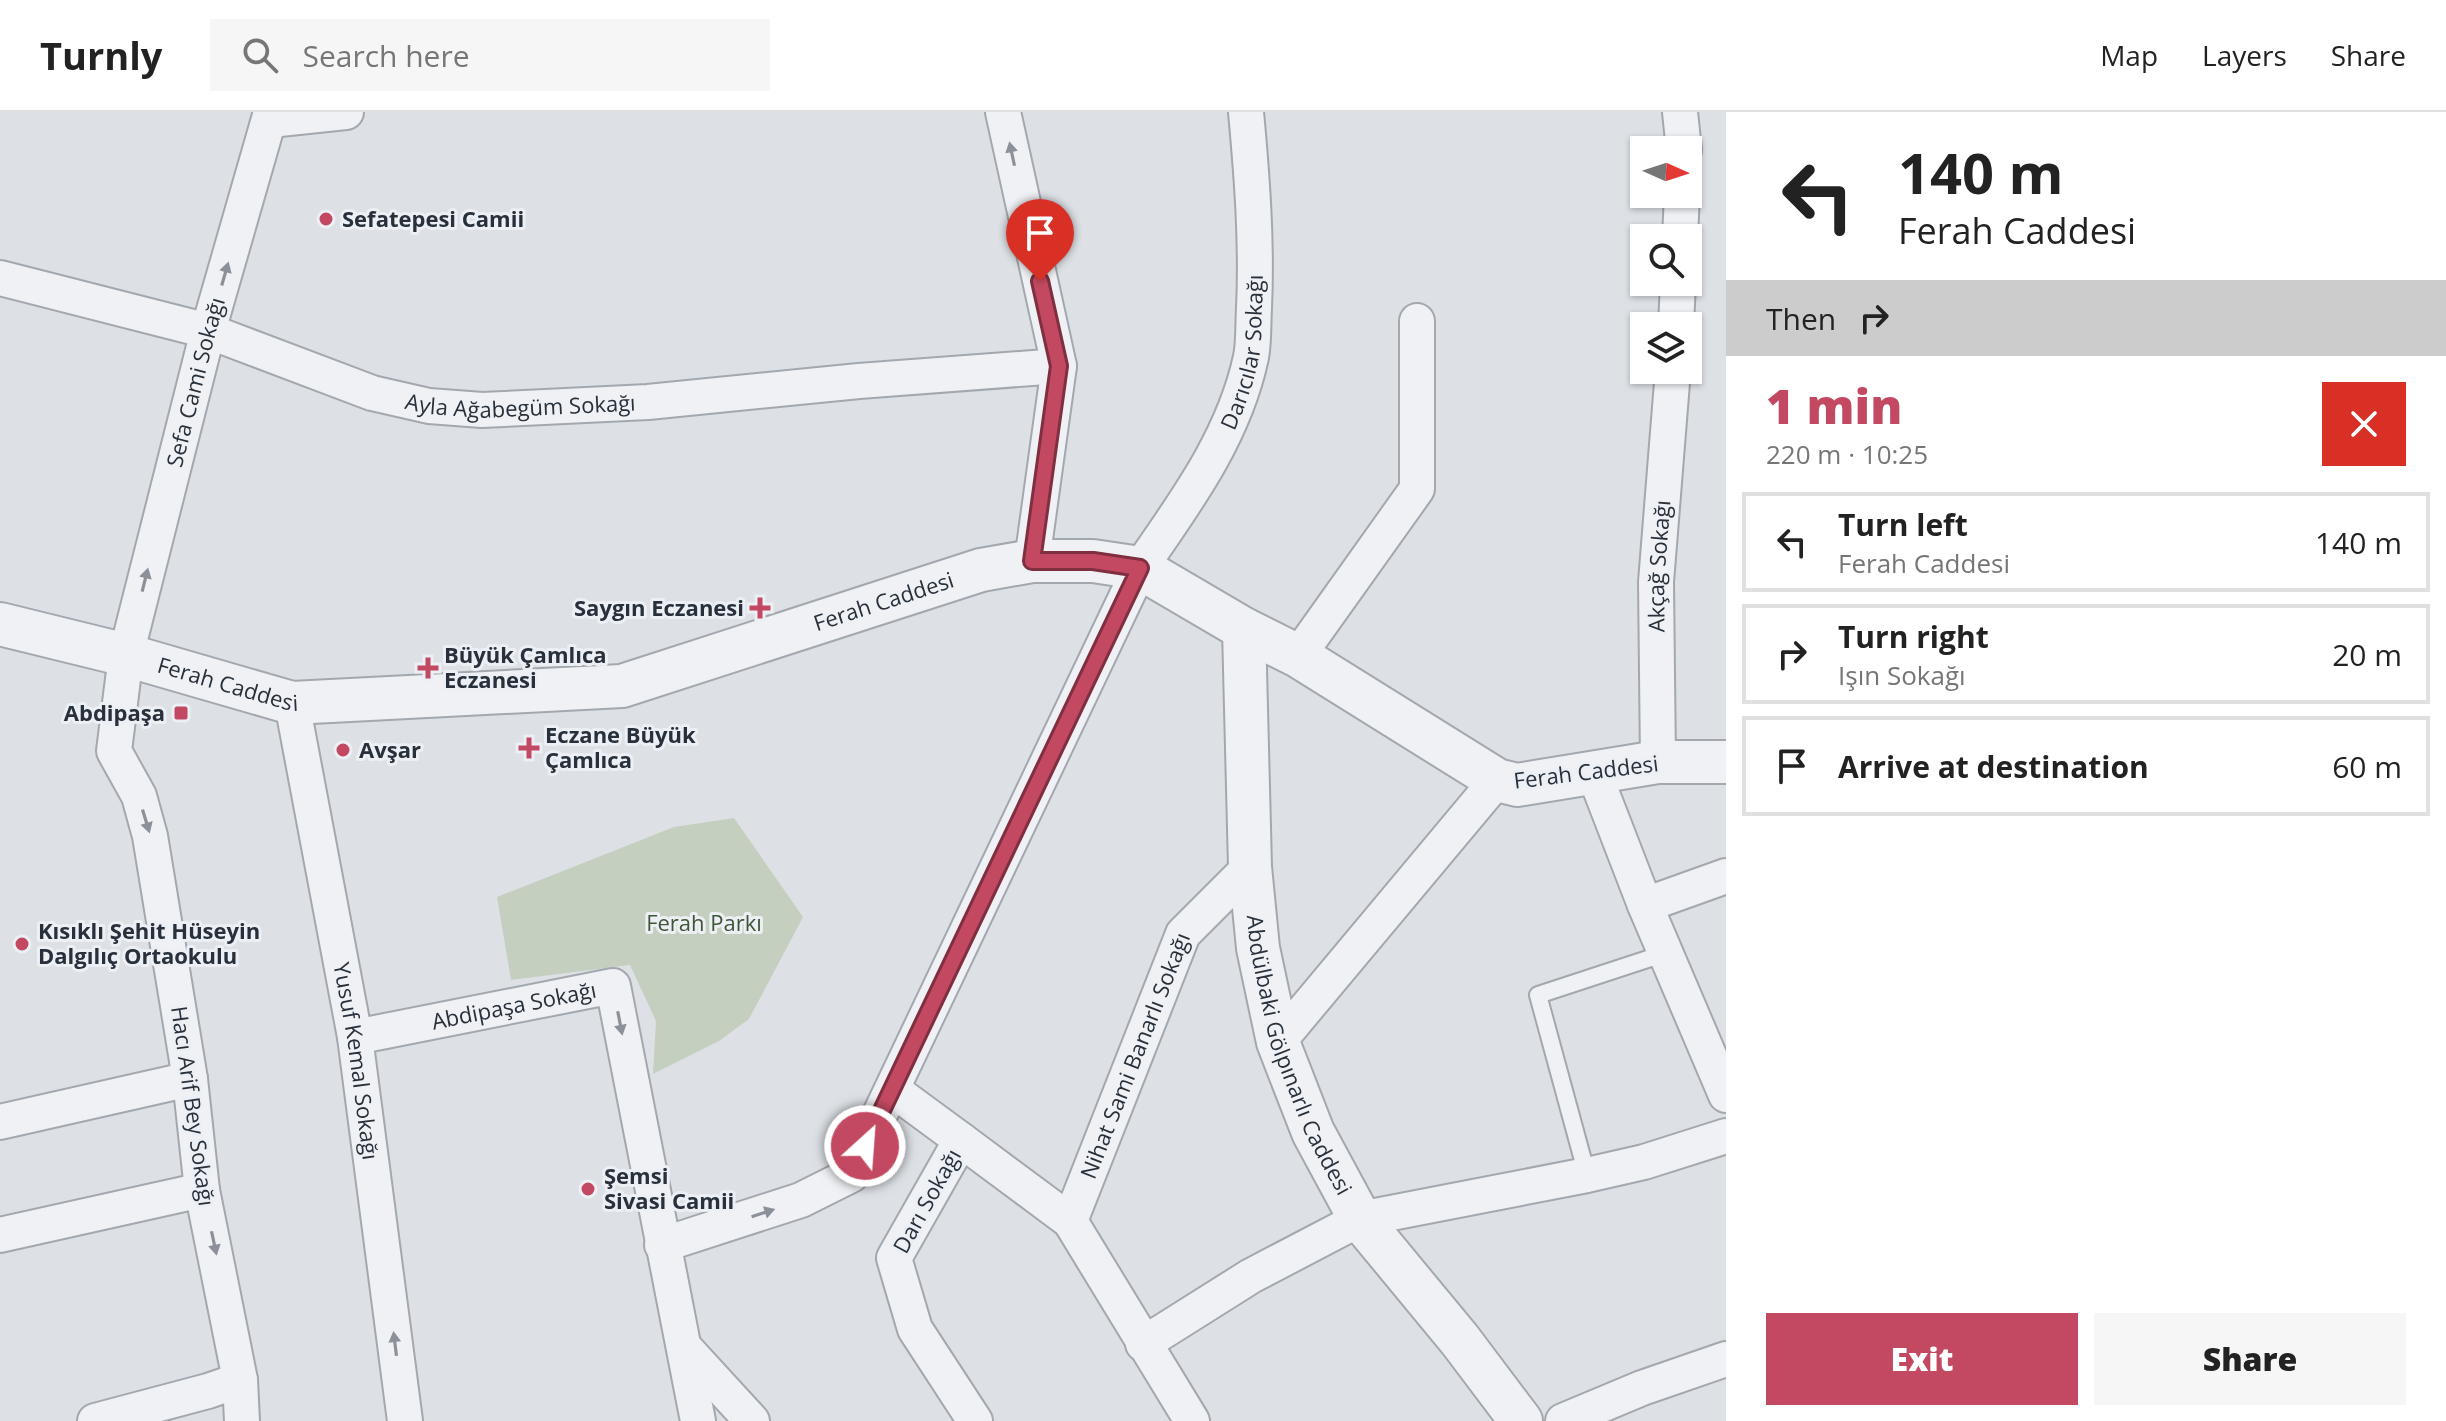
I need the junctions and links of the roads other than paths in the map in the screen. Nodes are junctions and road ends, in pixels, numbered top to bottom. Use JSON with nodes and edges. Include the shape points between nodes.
{"nodes":[{"id":1,"x":346,"y":112,"type":"edge"},
{"id":2,"x":1003,"y":112,"type":"edge"},
{"id":3,"x":1246,"y":112,"type":"edge"},
{"id":4,"x":1680,"y":112,"type":"edge"},
{"id":5,"x":270,"y":116,"type":"edge"},
{"id":6,"x":1683,"y":136,"type":"edge"},
{"id":7,"x":0,"y":278,"type":"edge"},
{"id":8,"x":1417,"y":321,"type":"dead end"},
{"id":9,"x":208,"y":331,"type":"junction"},
{"id":10,"x":1059,"y":366,"type":"junction"},
{"id":11,"x":1672,"y":384,"type":"edge"},
{"id":12,"x":1032,"y":561,"type":"junction"},
{"id":13,"x":1140,"y":568,"type":"junction"},
{"id":14,"x":0,"y":624,"type":"edge"},
{"id":15,"x":1244,"y":629,"type":"junction"},
{"id":16,"x":126,"y":655,"type":"junction"},
{"id":17,"x":1298,"y":656,"type":"junction"},
{"id":18,"x":292,"y":703,"type":"junction"},
{"id":19,"x":114,"y":751,"type":"joint"},
{"id":20,"x":1658,"y":762,"type":"junction"},
{"id":21,"x":1726,"y":762,"type":"edge"},
{"id":22,"x":1594,"y":773,"type":"junction"},
{"id":23,"x":1497,"y":780,"type":"junction"},
{"id":24,"x":1250,"y":867,"type":"junction"},
{"id":25,"x":1726,"y":876,"type":"edge"},
{"id":26,"x":1645,"y":905,"type":"junction"},
{"id":27,"x":1666,"y":953,"type":"junction"},
{"id":28,"x":355,"y":1037,"type":"junction"},
{"id":29,"x":1278,"y":1042,"type":"junction"},
{"id":30,"x":190,"y":1079,"type":"junction"},
{"id":31,"x":893,"y":1090,"type":"junction"},
{"id":32,"x":1726,"y":1095,"type":"edge"},
{"id":33,"x":0,"y":1122,"type":"edge"},
{"id":34,"x":1726,"y":1136,"type":"edge"},
{"id":35,"x":961,"y":1140,"type":"junction"},
{"id":36,"x":1587,"y":1175,"type":"junction"},
{"id":37,"x":202,"y":1190,"type":"junction"},
{"id":38,"x":1360,"y":1219,"type":"junction"},
{"id":39,"x":1070,"y":1221,"type":"junction"},
{"id":40,"x":0,"y":1235,"type":"edge"},
{"id":41,"x":662,"y":1245,"type":"junction"},
{"id":42,"x":1143,"y":1344,"type":"junction"},
{"id":43,"x":685,"y":1347,"type":"junction"},
{"id":44,"x":1726,"y":1359,"type":"edge"},
{"id":45,"x":240,"y":1380,"type":"junction"},
{"id":46,"x":95,"y":1421,"type":"edge"},
{"id":47,"x":242,"y":1421,"type":"edge"},
{"id":48,"x":405,"y":1421,"type":"edge"},
{"id":49,"x":698,"y":1421,"type":"edge"},
{"id":50,"x":752,"y":1421,"type":"edge"},
{"id":51,"x":975,"y":1421,"type":"edge"},
{"id":52,"x":1192,"y":1421,"type":"edge"},
{"id":53,"x":1521,"y":1421,"type":"edge"},
{"id":54,"x":1563,"y":1421,"type":"edge"}],
"edges":[{"from":1,"to":5,"type":"street"},
{"from":10,"to":2,"type":"street","one_way":true},
{"from":3,"to":13,"type":"street","name":"Darıcılar Sokağı","via":[[1255,244],[1251,356],[1231,419],[1202,477]]},
{"from":4,"to":6,"type":"street"},
{"from":9,"to":5,"type":"street","name":"Sefa Cami Sokağı","one_way":true},
{"from":7,"to":9,"type":"street","name":"Ayla Ağabegüm Sokağı"},
{"from":8,"to":17,"type":"street","via":[[1417,489]]},
{"from":9,"to":10,"type":"street","name":"Ayla Ağabegüm Sokağı","via":[[372,393],[429,406],[482,410],[648,402]]},
{"from":16,"to":9,"type":"street","name":"Sefa Cami Sokağı","one_way":true},
{"from":10,"to":12,"type":"street"},
{"from":11,"to":20,"type":"street","name":"Akçağ Sokağı","via":[[1656,582]]},
{"from":12,"to":13,"type":"street","name":"Ferah Caddesi"},
{"from":12,"to":18,"type":"street","name":"Ferah Caddesi","via":[[981,570],[622,686]]},
{"from":13,"to":15,"type":"street","name":"Ferah Caddesi"},
{"from":13,"to":31,"type":"street","name":"Darıcılar Sokağı"},
{"from":14,"to":16,"type":"street","name":"Ferah Caddesi"},
{"from":15,"to":17,"type":"street","name":"Ferah Caddesi"},
{"from":15,"to":24,"type":"street","name":"Abdülbaki Gölpınarlı Caddesi"},
{"from":16,"to":18,"type":"street","name":"Ferah Caddesi"},
{"from":16,"to":19,"type":"street","name":"Sefa Cami Sokağı"},
{"from":17,"to":23,"type":"street","name":"Ferah Caddesi"},
{"from":18,"to":28,"type":"street","name":"Yusuf Kemal Sokağı"},
{"from":19,"to":30,"type":"street","name":"Hacı Arif Bey Sokağı","one_way":true,"via":[[139,796],[150,836]]},
{"from":20,"to":21,"type":"street","name":"Ferah Caddesi"},
{"from":20,"to":22,"type":"street","name":"Ferah Caddesi"},
{"from":22,"to":23,"type":"street","name":"Ferah Caddesi","via":[[1517,785]]},
{"from":22,"to":26,"type":"street"},
{"from":23,"to":29,"type":"street"},
{"from":24,"to":29,"type":"street","name":"Abdülbaki Gölpınarlı Caddesi","via":[[1258,948]]},
{"from":24,"to":39,"type":"street","name":"Nihat Sami Banarlı Sokağı","via":[[1183,934]]},
{"from":25,"to":26,"type":"street"},
{"from":26,"to":27,"type":"street"},
{"from":27,"to":32,"type":"street"},
{"from":27,"to":36,"type":"lane","via":[[1538,995]]},
{"from":28,"to":41,"type":"street","name":"Abdipaşa Sokağı","one_way":true,"via":[[613,986]]},
{"from":48,"to":28,"type":"street","name":"Yusuf Kemal Sokağı","one_way":true},
{"from":29,"to":38,"type":"street","name":"Abdülbaki Gölpınarlı Caddesi","via":[[1313,1132]]},
{"from":30,"to":33,"type":"street"},
{"from":30,"to":37,"type":"street","name":"Hacı Arif Bey Sokağı"},
{"from":31,"to":35,"type":"street","name":"Darı Sokağı"},
{"from":41,"to":31,"type":"street","name":"Darıcılar Sokağı","one_way":true,"via":[[801,1200],[851,1175]]},
{"from":34,"to":36,"type":"street"},
{"from":35,"to":39,"type":"street"},
{"from":35,"to":51,"type":"street","name":"Darı Sokağı","via":[[894,1258],[915,1329]]},
{"from":36,"to":38,"type":"street"},
{"from":37,"to":40,"type":"street"},
{"from":37,"to":45,"type":"street","name":"Hacı Arif Bey Sokağı","one_way":true},
{"from":38,"to":42,"type":"street","via":[[1251,1276]]},
{"from":38,"to":53,"type":"street","name":"Abdülbaki Gölpınarlı Caddesi"},
{"from":39,"to":42,"type":"street"},
{"from":41,"to":43,"type":"street","name":"Abdipaşa Sokağı"},
{"from":42,"to":52,"type":"street"},
{"from":43,"to":49,"type":"street","name":"Abdipaşa Sokağı"},
{"from":43,"to":50,"type":"street"},
{"from":44,"to":54,"type":"street"},
{"from":45,"to":46,"type":"street"},
{"from":45,"to":47,"type":"street","name":"Hacı Arif Bey Sokağı"}]}
